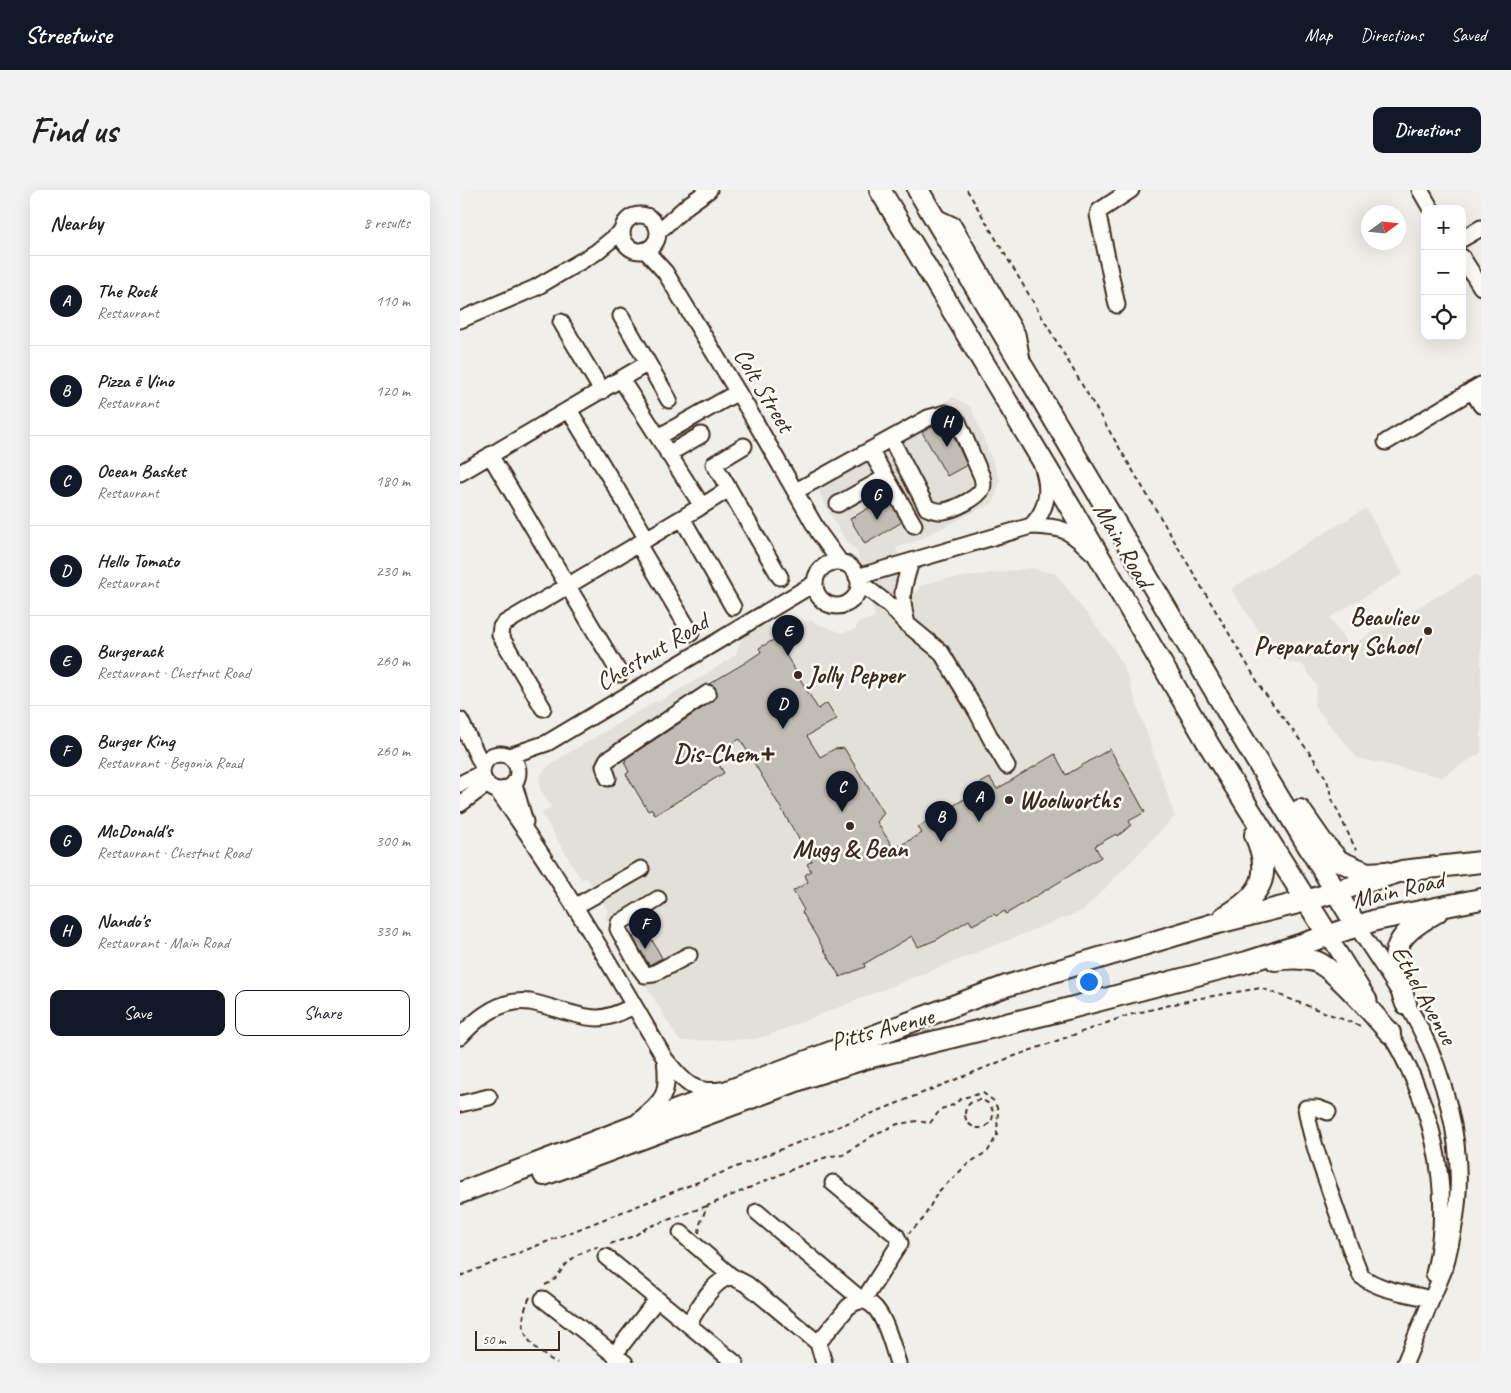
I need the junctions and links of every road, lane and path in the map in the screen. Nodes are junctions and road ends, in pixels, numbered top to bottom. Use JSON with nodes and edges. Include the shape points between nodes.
{"nodes":[{"id":1,"x":709,"y":190,"type":"edge"},
{"id":2,"x":918,"y":190,"type":"edge"},
{"id":3,"x":967,"y":190,"type":"edge"},
{"id":4,"x":1131,"y":190,"type":"edge"},
{"id":5,"x":1420,"y":190,"type":"edge"},
{"id":6,"x":880,"y":192,"type":"edge"},
{"id":7,"x":688,"y":205,"type":"junction"},
{"id":8,"x":1429,"y":205,"type":"edge"},
{"id":9,"x":647,"y":216,"type":"junction"},
{"id":10,"x":1481,"y":228,"type":"edge"},
{"id":11,"x":622,"y":231,"type":"junction"},
{"id":12,"x":1466,"y":237,"type":"edge"},
{"id":13,"x":648,"y":243,"type":"junction"},
{"id":14,"x":595,"y":253,"type":"junction"},
{"id":15,"x":1466,"y":264,"type":"edge"},
{"id":16,"x":1481,"y":287,"type":"edge"},
{"id":17,"x":1117,"y":305,"type":"dead end"},
{"id":18,"x":621,"y":316,"type":"dead end"},
{"id":19,"x":460,"y":320,"type":"edge"},
{"id":20,"x":561,"y":322,"type":"dead end"},
{"id":21,"x":648,"y":363,"type":"junction"},
{"id":22,"x":621,"y":379,"type":"junction"},
{"id":23,"x":1477,"y":387,"type":"edge"},
{"id":24,"x":602,"y":391,"type":"junction"},
{"id":25,"x":738,"y":392,"type":"junction"},
{"id":26,"x":669,"y":400,"type":"dead end"},
{"id":27,"x":1481,"y":405,"type":"edge"},
{"id":28,"x":569,"y":410,"type":"junction"},
{"id":29,"x":702,"y":435,"type":"dead end"},
{"id":30,"x":658,"y":437,"type":"junction"},
{"id":31,"x":891,"y":439,"type":"junction"},
{"id":32,"x":1386,"y":442,"type":"dead end"},
{"id":33,"x":744,"y":446,"type":"dead end"},
{"id":34,"x":870,"y":450,"type":"junction"},
{"id":35,"x":668,"y":454,"type":"junction"},
{"id":36,"x":490,"y":455,"type":"junction"},
{"id":37,"x":1040,"y":457,"type":"junction"},
{"id":38,"x":460,"y":473,"type":"edge"},
{"id":39,"x":886,"y":477,"type":"junction"},
{"id":40,"x":728,"y":489,"type":"junction"},
{"id":41,"x":796,"y":491,"type":"junction"},
{"id":42,"x":838,"y":504,"type":"dead end"},
{"id":43,"x":702,"y":506,"type":"junction"},
{"id":44,"x":682,"y":518,"type":"junction"},
{"id":45,"x":914,"y":525,"type":"dead end"},
{"id":46,"x":1031,"y":526,"type":"junction"},
{"id":47,"x":820,"y":533,"type":"junction"},
{"id":48,"x":642,"y":542,"type":"junction"},
{"id":49,"x":840,"y":562,"type":"junction"},
{"id":50,"x":910,"y":562,"type":"junction"},
{"id":51,"x":1101,"y":562,"type":"junction"},
{"id":52,"x":780,"y":577,"type":"dead end"},
{"id":53,"x":818,"y":583,"type":"junction"},
{"id":54,"x":857,"y":585,"type":"junction"},
{"id":55,"x":568,"y":586,"type":"junction"},
{"id":56,"x":733,"y":607,"type":"dead end"},
{"id":57,"x":907,"y":624,"type":"junction"},
{"id":58,"x":691,"y":633,"type":"dead end"},
{"id":59,"x":620,"y":674,"type":"dead end"},
{"id":60,"x":708,"y":693,"type":"dead end"},
{"id":61,"x":543,"y":708,"type":"dead end"},
{"id":62,"x":460,"y":720,"type":"edge"},
{"id":63,"x":1244,"y":740,"type":"junction"},
{"id":64,"x":547,"y":743,"type":"junction"},
{"id":65,"x":1209,"y":745,"type":"junction"},
{"id":66,"x":502,"y":756,"type":"junction"},
{"id":67,"x":1008,"y":766,"type":"dead end"},
{"id":68,"x":487,"y":778,"type":"junction"},
{"id":69,"x":516,"y":778,"type":"junction"},
{"id":70,"x":608,"y":778,"type":"dead end"},
{"id":71,"x":460,"y":784,"type":"edge"},
{"id":72,"x":462,"y":798,"type":"edge"},
{"id":73,"x":528,"y":833,"type":"junction"},
{"id":74,"x":1481,"y":862,"type":"edge"},
{"id":75,"x":642,"y":868,"type":"dead end"},
{"id":76,"x":1402,"y":871,"type":"junction"},
{"id":77,"x":1366,"y":873,"type":"junction"},
{"id":78,"x":1335,"y":892,"type":"junction"},
{"id":79,"x":658,"y":899,"type":"dead end"},
{"id":80,"x":1481,"y":899,"type":"edge"},
{"id":81,"x":1306,"y":901,"type":"junction"},
{"id":82,"x":1454,"y":904,"type":"junction"},
{"id":83,"x":576,"y":906,"type":"junction"},
{"id":84,"x":1210,"y":925,"type":"junction"},
{"id":85,"x":1356,"y":925,"type":"junction"},
{"id":86,"x":1328,"y":935,"type":"junction"},
{"id":87,"x":689,"y":955,"type":"dead end"},
{"id":88,"x":1247,"y":962,"type":"junction"},
{"id":89,"x":1406,"y":1004,"type":"junction"},
{"id":90,"x":634,"y":1006,"type":"junction"},
{"id":91,"x":1367,"y":1028,"type":"dead end"},
{"id":92,"x":1390,"y":1033,"type":"junction"},
{"id":93,"x":460,"y":1038,"type":"edge"},
{"id":94,"x":665,"y":1059,"type":"junction"},
{"id":95,"x":737,"y":1088,"type":"junction"},
{"id":96,"x":976,"y":1094,"type":"junction"},
{"id":97,"x":489,"y":1097,"type":"dead end"},
{"id":98,"x":977,"y":1100,"type":"junction"},
{"id":99,"x":460,"y":1104,"type":"edge"},
{"id":100,"x":1328,"y":1112,"type":"dead end"},
{"id":101,"x":992,"y":1120,"type":"junction"},
{"id":102,"x":998,"y":1122,"type":"junction"},
{"id":103,"x":632,"y":1126,"type":"junction"},
{"id":104,"x":833,"y":1183,"type":"dead end"},
{"id":105,"x":460,"y":1193,"type":"edge"},
{"id":106,"x":460,"y":1206,"type":"edge"},
{"id":107,"x":707,"y":1206,"type":"junction"},
{"id":108,"x":756,"y":1212,"type":"dead end"},
{"id":109,"x":681,"y":1233,"type":"dead end"},
{"id":110,"x":900,"y":1243,"type":"junction"},
{"id":111,"x":698,"y":1248,"type":"junction"},
{"id":112,"x":604,"y":1249,"type":"junction"},
{"id":113,"x":460,"y":1276,"type":"edge"},
{"id":114,"x":731,"y":1276,"type":"junction"},
{"id":115,"x":539,"y":1292,"type":"junction"},
{"id":116,"x":1427,"y":1298,"type":"junction"},
{"id":117,"x":657,"y":1299,"type":"junction"},
{"id":118,"x":863,"y":1301,"type":"junction"},
{"id":119,"x":688,"y":1324,"type":"junction"},
{"id":120,"x":1421,"y":1324,"type":"junction"},
{"id":121,"x":818,"y":1343,"type":"junction"},
{"id":122,"x":619,"y":1359,"type":"edge"},
{"id":123,"x":557,"y":1363,"type":"edge"},
{"id":124,"x":735,"y":1363,"type":"edge"},
{"id":125,"x":824,"y":1363,"type":"edge"},
{"id":126,"x":898,"y":1363,"type":"edge"},
{"id":127,"x":1405,"y":1363,"type":"edge"}],
"edges":[{"from":1,"to":7,"type":"street"},
{"from":2,"to":63,"type":"main road","name":"Main Road"},
{"from":3,"to":77,"type":"path","via":[[1263,691],[1327,780],[1332,800]]},
{"from":4,"to":17,"type":"street","via":[[1098,215]]},
{"from":5,"to":8,"type":"street"},
{"from":6,"to":37,"type":"main road","name":"Main Road"},
{"from":7,"to":9,"type":"street"},
{"from":7,"to":13,"type":"street"},
{"from":9,"to":11,"type":"street","via":[[631,217]]},
{"from":9,"to":13,"type":"street","via":[[656,223]]},
{"from":10,"to":12,"type":"street"},
{"from":11,"to":13,"type":"street","via":[[625,241]]},
{"from":11,"to":14,"type":"street"},
{"from":13,"to":14,"type":"street"},
{"from":13,"to":25,"type":"street","name":"Colt Street"},
{"from":14,"to":19,"type":"street","via":[[535,288]]},
{"from":15,"to":16,"type":"street"},
{"from":18,"to":21,"type":"street"},
{"from":20,"to":24,"type":"street"},
{"from":21,"to":22,"type":"street"},
{"from":21,"to":26,"type":"street"},
{"from":22,"to":24,"type":"street"},
{"from":22,"to":30,"type":"street"},
{"from":23,"to":27,"type":"street"},
{"from":23,"to":32,"type":"street"},
{"from":24,"to":28,"type":"street"},
{"from":25,"to":30,"type":"street"},
{"from":25,"to":41,"type":"street","name":"Colt Street"},
{"from":28,"to":36,"type":"street"},
{"from":28,"to":48,"type":"street"},
{"from":29,"to":35,"type":"street"},
{"from":30,"to":35,"type":"street"},
{"from":31,"to":31,"type":"street","via":[[936,415],[946,414],[954,418],[982,477],[984,485],[981,492],[943,512],[928,508]]},
{"from":31,"to":34,"type":"street"},
{"from":33,"to":40,"type":"street","via":[[714,464]]},
{"from":34,"to":39,"type":"street"},
{"from":34,"to":41,"type":"street"},
{"from":35,"to":43,"type":"street"},
{"from":36,"to":38,"type":"street"},
{"from":36,"to":55,"type":"street"},
{"from":37,"to":46,"type":"street","via":[[1048,494],[1045,507]]},
{"from":37,"to":51,"type":"main road","name":"Main Road"},
{"from":39,"to":42,"type":"street"},
{"from":39,"to":45,"type":"street"},
{"from":40,"to":43,"type":"street"},
{"from":40,"to":52,"type":"street"},
{"from":41,"to":47,"type":"street","name":"Colt Street"},
{"from":43,"to":44,"type":"street"},
{"from":44,"to":48,"type":"street"},
{"from":44,"to":56,"type":"street"},
{"from":46,"to":50,"type":"street"},
{"from":46,"to":51,"type":"street","via":[[1065,530]]},
{"from":47,"to":49,"type":"street","name":"Colt Street"},
{"from":47,"to":53,"type":"street","name":"Colt Street"},
{"from":48,"to":55,"type":"street"},
{"from":48,"to":58,"type":"street"},
{"from":49,"to":53,"type":"street","via":[[833,562]]},
{"from":49,"to":54,"type":"street","via":[[853,569]]},
{"from":50,"to":54,"type":"street"},
{"from":50,"to":57,"type":"street","via":[[902,589]]},
{"from":51,"to":65,"type":"main road","name":"Main Road"},
{"from":53,"to":54,"type":"street","via":[[824,602],[837,606],[850,601]]},
{"from":53,"to":64,"type":"street","name":"Chestnut Road"},
{"from":54,"to":57,"type":"street","via":[[889,605]]},
{"from":55,"to":59,"type":"street"},
{"from":55,"to":61,"type":"street","via":[[505,624],[500,631]]},
{"from":57,"to":67,"type":"street","via":[[941,652]]},
{"from":60,"to":70,"type":"street","via":[[606,760],[604,766]]},
{"from":62,"to":66,"type":"street"},
{"from":62,"to":68,"type":"street"},
{"from":63,"to":77,"type":"main road","via":[[1339,861]]},
{"from":63,"to":78,"type":"main road","name":"Main Road"},
{"from":64,"to":66,"type":"street","name":"Chestnut Road"},
{"from":64,"to":69,"type":"street","name":"Chestnut Road"},
{"from":65,"to":81,"type":"main road","name":"Main Road"},
{"from":65,"to":84,"type":"main road","via":[[1241,800],[1261,848],[1264,864],[1262,879],[1251,898]]},
{"from":66,"to":68,"type":"street","via":[[490,757]]},
{"from":66,"to":69,"type":"street","via":[[517,765]]},
{"from":68,"to":69,"type":"street","via":[[509,788]]},
{"from":68,"to":71,"type":"street"},
{"from":68,"to":72,"type":"street"},
{"from":68,"to":73,"type":"street"},
{"from":69,"to":73,"type":"street"},
{"from":73,"to":83,"type":"street"},
{"from":74,"to":76,"type":"main road","name":"Main Road"},
{"from":75,"to":83,"type":"street"},
{"from":76,"to":77,"type":"main road"},
{"from":76,"to":78,"type":"main road","name":"Main Road"},
{"from":78,"to":81,"type":"main road","name":"Main Road"},
{"from":78,"to":85,"type":"main road"},
{"from":79,"to":87,"type":"street","via":[[620,922],[618,929],[639,967],[646,975],[652,974]]},
{"from":80,"to":82,"type":"main road","name":"Main Road"},
{"from":81,"to":84,"type":"main road","name":"Pitts Avenue"},
{"from":81,"to":86,"type":"main road"},
{"from":82,"to":85,"type":"main road","name":"Main Road"},
{"from":82,"to":89,"type":"main road","via":[[1415,925],[1400,941],[1395,971]]},
{"from":83,"to":90,"type":"street"},
{"from":84,"to":95,"type":"main road","name":"Pitts Avenue","via":[[1006,986]]},
{"from":85,"to":86,"type":"main road","name":"Main Road"},
{"from":85,"to":89,"type":"street","name":"Ethel Avenue"},
{"from":86,"to":88,"type":"main road","name":"Pitts Avenue"},
{"from":86,"to":92,"type":"street","name":"Ethel Avenue"},
{"from":88,"to":92,"type":"main road","via":[[1292,958],[1323,964]]},
{"from":88,"to":106,"type":"main road","name":"Pitts Avenue","via":[[867,1058]]},
{"from":89,"to":120,"type":"street","name":"Ethel Avenue","via":[[1420,1027],[1446,1097],[1458,1166],[1457,1200],[1449,1252]]},
{"from":90,"to":93,"type":"street","via":[[598,1018],[530,1002],[515,1002],[500,1006],[472,1023]]},
{"from":90,"to":94,"type":"street"},
{"from":91,"to":113,"type":"path","via":[[1261,988],[1129,1015],[1009,1058]]},
{"from":92,"to":116,"type":"street","name":"Ethel Avenue","via":[[1422,1100],[1440,1173],[1442,1224]]},
{"from":94,"to":95,"type":"street","via":[[686,1082],[699,1090]]},
{"from":94,"to":103,"type":"street","via":[[665,1093],[650,1112]]},
{"from":95,"to":103,"type":"main road","name":"Pitts Avenue"},
{"from":96,"to":98,"type":"path"},
{"from":96,"to":102,"type":"path","via":[[983,1094],[994,1101]]},
{"from":96,"to":107,"type":"path","via":[[941,1109],[930,1123],[898,1124],[875,1134],[843,1155],[800,1166]]},
{"from":97,"to":99,"type":"street"},
{"from":98,"to":101,"type":"path","via":[[990,1106]]},
{"from":98,"to":101,"type":"path","via":[[966,1109],[968,1123],[981,1129]]},
{"from":100,"to":116,"type":"street","via":[[1306,1108],[1308,1126],[1362,1276],[1387,1289]]},
{"from":101,"to":102,"type":"path"},
{"from":102,"to":110,"type":"path","via":[[997,1135],[988,1151],[969,1163],[938,1192],[923,1219]]},
{"from":103,"to":105,"type":"main road","name":"Pitts Avenue"},
{"from":104,"to":110,"type":"street","via":[[896,1235]]},
{"from":107,"to":111,"type":"path","via":[[700,1224]]},
{"from":107,"to":112,"type":"path","via":[[648,1227]]},
{"from":108,"to":118,"type":"street"},
{"from":109,"to":111,"type":"street"},
{"from":110,"to":118,"type":"street"},
{"from":111,"to":114,"type":"street"},
{"from":112,"to":115,"type":"path","via":[[590,1248],[578,1255]]},
{"from":112,"to":117,"type":"street"},
{"from":114,"to":119,"type":"street","via":[[716,1284]]},
{"from":114,"to":121,"type":"street","via":[[748,1285]]},
{"from":115,"to":122,"type":"street"},
{"from":115,"to":123,"type":"path","via":[[525,1307],[522,1323],[529,1344]]},
{"from":116,"to":120,"type":"street","name":"Ethel Avenue"},
{"from":117,"to":119,"type":"street"},
{"from":117,"to":122,"type":"street"},
{"from":118,"to":121,"type":"street","via":[[848,1307]]},
{"from":118,"to":126,"type":"street","via":[[872,1305],[882,1317]]},
{"from":119,"to":124,"type":"street"},
{"from":120,"to":127,"type":"street","name":"Ethel Avenue"},
{"from":121,"to":125,"type":"street"}]}
